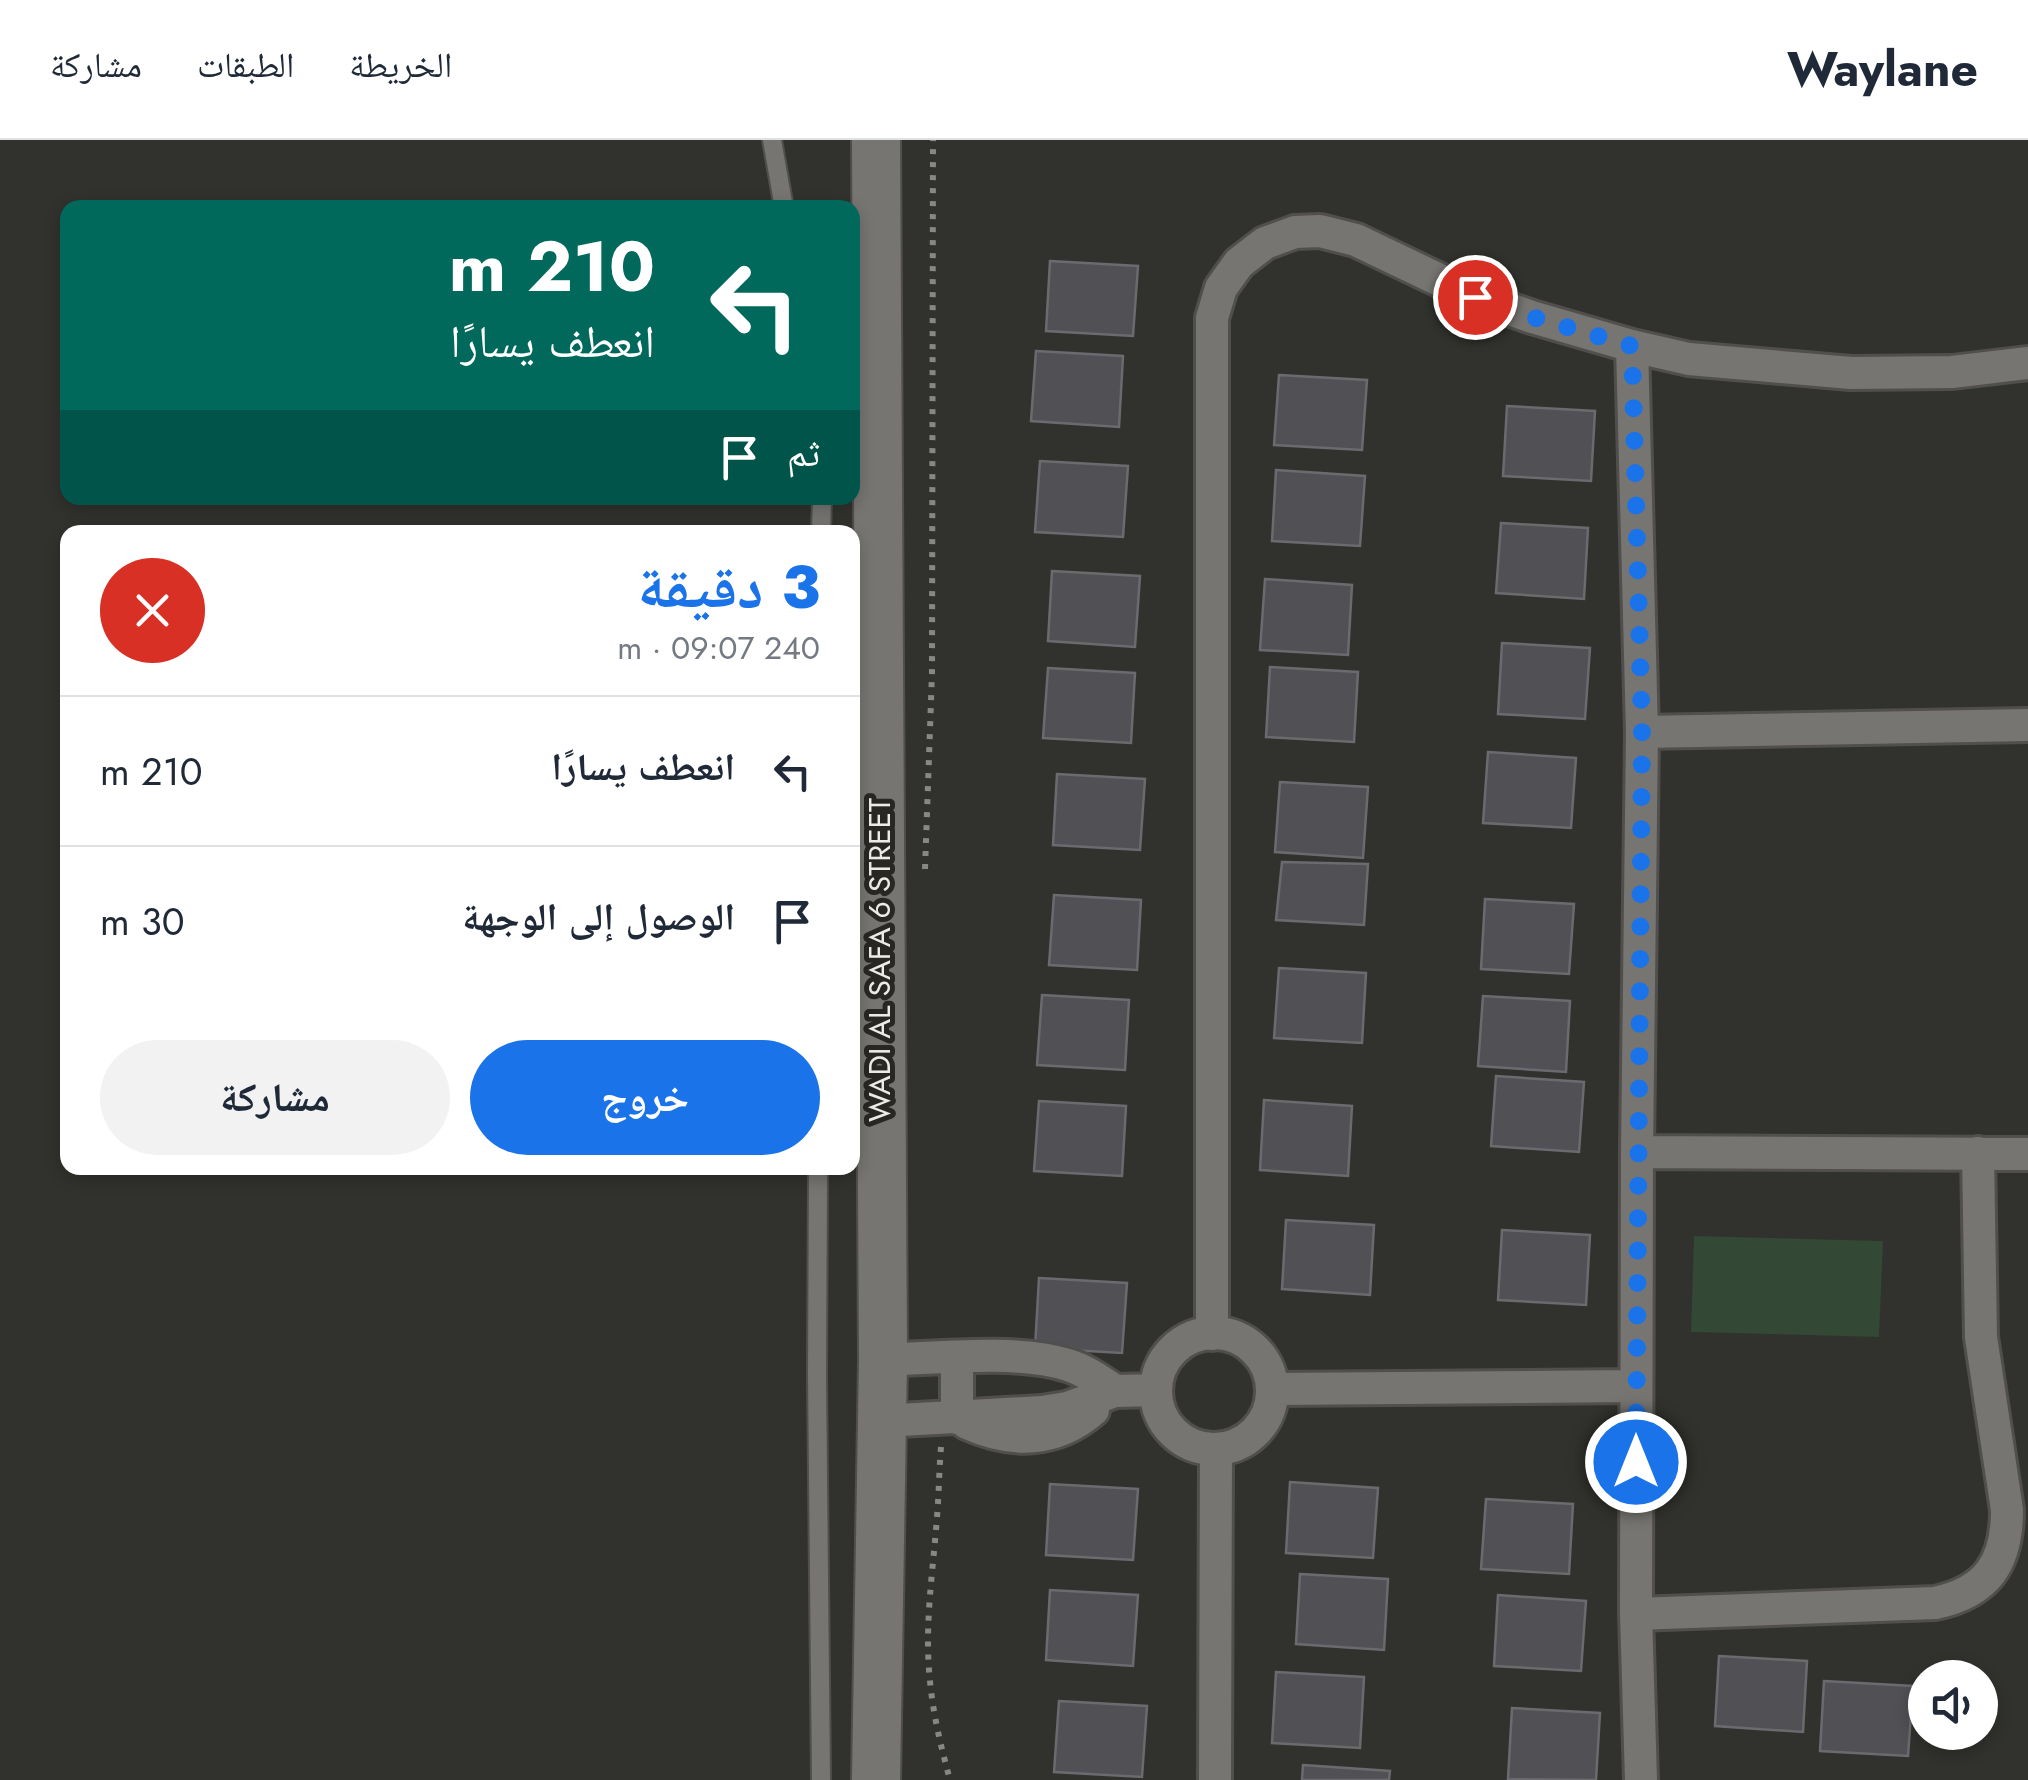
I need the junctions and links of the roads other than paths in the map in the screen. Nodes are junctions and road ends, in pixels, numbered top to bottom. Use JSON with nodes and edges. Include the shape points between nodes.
{"nodes":[{"id":1,"x":772,"y":140,"type":"edge"},
{"id":2,"x":876,"y":140,"type":"edge"},
{"id":3,"x":783,"y":200,"type":"edge"},
{"id":4,"x":1632,"y":346,"type":"junction"},
{"id":5,"x":2028,"y":363,"type":"edge"},
{"id":6,"x":2028,"y":725,"type":"edge"},
{"id":7,"x":1642,"y":732,"type":"junction"},
{"id":8,"x":1637,"y":1152,"type":"junction"},
{"id":9,"x":1978,"y":1152,"type":"junction"},
{"id":10,"x":2028,"y":1154,"type":"edge"},
{"id":11,"x":818,"y":1175,"type":"edge"},
{"id":12,"x":1212,"y":1334,"type":"junction"},
{"id":13,"x":957,"y":1357,"type":"junction"},
{"id":14,"x":882,"y":1360,"type":"junction"},
{"id":15,"x":1636,"y":1386,"type":"junction"},
{"id":16,"x":1273,"y":1389,"type":"junction"},
{"id":17,"x":1156,"y":1390,"type":"junction"},
{"id":18,"x":1116,"y":1391,"type":"junction"},
{"id":19,"x":950,"y":1418,"type":"junction"},
{"id":20,"x":882,"y":1421,"type":"junction"},
{"id":21,"x":1216,"y":1450,"type":"junction"},
{"id":22,"x":1636,"y":1614,"type":"junction"},
{"id":23,"x":820,"y":1780,"type":"edge"},
{"id":24,"x":876,"y":1780,"type":"edge"},
{"id":25,"x":1215,"y":1780,"type":"edge"},
{"id":26,"x":1641,"y":1780,"type":"edge"}],
"edges":[{"from":1,"to":3,"type":"lane"},
{"from":2,"to":14,"type":"main road","name":"WADI AL SAFA 6 STREET"},
{"from":4,"to":5,"type":"street","via":[[1689,359],[1851,373]]},
{"from":4,"to":7,"type":"street"},
{"from":4,"to":12,"type":"street","via":[[1475,297],[1356,240],[1320,231],[1265,243],[1220,288],[1212,318]]},
{"from":6,"to":7,"type":"street"},
{"from":7,"to":8,"type":"street"},
{"from":8,"to":9,"type":"street"},
{"from":8,"to":15,"type":"street"},
{"from":9,"to":10,"type":"street"},
{"from":9,"to":22,"type":"street","via":[[1981,1338],[2007,1510],[2007,1537],[1997,1563],[1979,1584],[1934,1603]]},
{"from":11,"to":23,"type":"lane"},
{"from":12,"to":16,"type":"street","via":[[1254,1348]]},
{"from":12,"to":17,"type":"street","via":[[1179,1345]]},
{"from":13,"to":14,"type":"street"},
{"from":13,"to":18,"type":"street","via":[[1046,1359]]},
{"from":13,"to":19,"type":"street"},
{"from":14,"to":20,"type":"main road","name":"WADI AL SAFA 6 STREET"},
{"from":15,"to":16,"type":"street"},
{"from":15,"to":22,"type":"street"},
{"from":16,"to":21,"type":"street","via":[[1257,1431]]},
{"from":17,"to":18,"type":"street"},
{"from":17,"to":21,"type":"street","via":[[1167,1426],[1197,1447]]},
{"from":18,"to":19,"type":"street","via":[[1068,1408]]},
{"from":19,"to":20,"type":"street"},
{"from":20,"to":24,"type":"main road","name":"WADI AL SAFA 6 STREET"},
{"from":21,"to":25,"type":"street"},
{"from":22,"to":26,"type":"street"}]}
